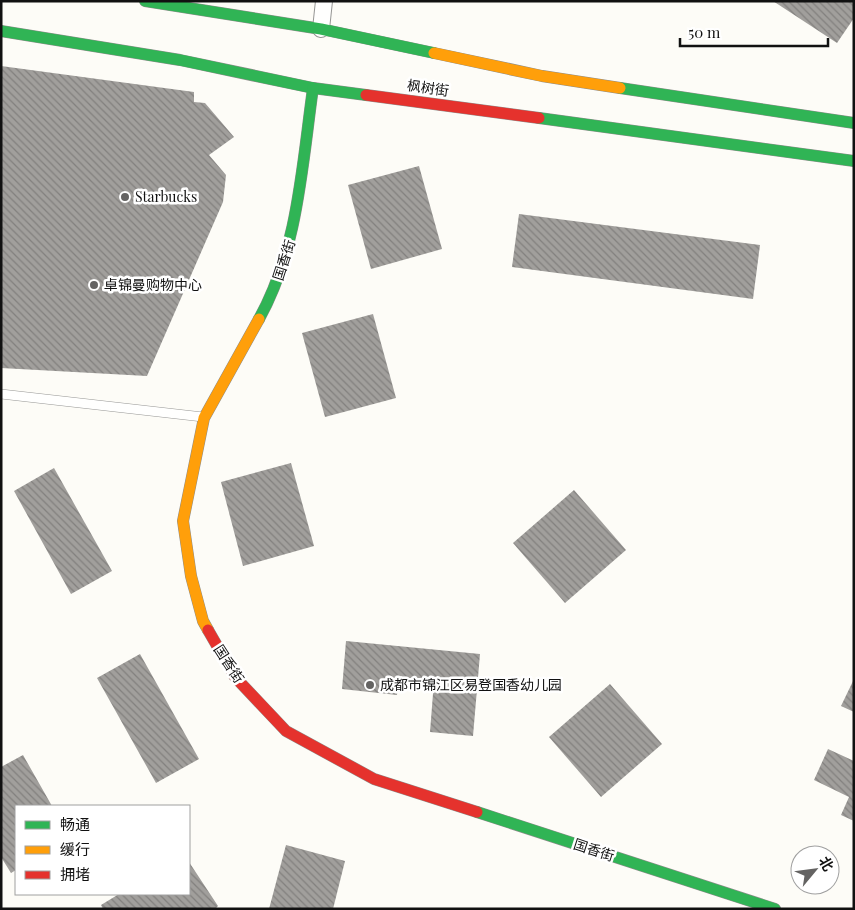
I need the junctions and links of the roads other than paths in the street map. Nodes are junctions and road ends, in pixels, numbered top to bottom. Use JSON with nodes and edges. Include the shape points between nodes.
{"nodes":[{"id":1,"x":145,"y":1,"type":"edge"},
{"id":2,"x":324,"y":1,"type":"edge"},
{"id":3,"x":321,"y":29,"type":"junction"},
{"id":4,"x":1,"y":31,"type":"edge"},
{"id":5,"x":312,"y":88,"type":"junction"},
{"id":6,"x":854,"y":123,"type":"edge"},
{"id":7,"x":854,"y":161,"type":"edge"},
{"id":8,"x":1,"y":394,"type":"edge"},
{"id":9,"x":204,"y":418,"type":"junction"},
{"id":10,"x":775,"y":909,"type":"edge"}],
"edges":[{"from":1,"to":3,"type":"street"},
{"from":2,"to":3,"type":"street"},
{"from":3,"to":6,"type":"street","via":[[542,76]]},
{"from":4,"to":5,"type":"street","name":"枫树街","via":[[180,60]]},
{"from":5,"to":7,"type":"street","name":"枫树街"},
{"from":5,"to":9,"type":"street","name":"国香街","via":[[292,236],[272,296]]},
{"from":8,"to":9,"type":"lane"},
{"from":9,"to":10,"type":"street","name":"国香街","via":[[183,521],[191,576],[203,621],[235,677],[286,731],[374,779]]}]}
